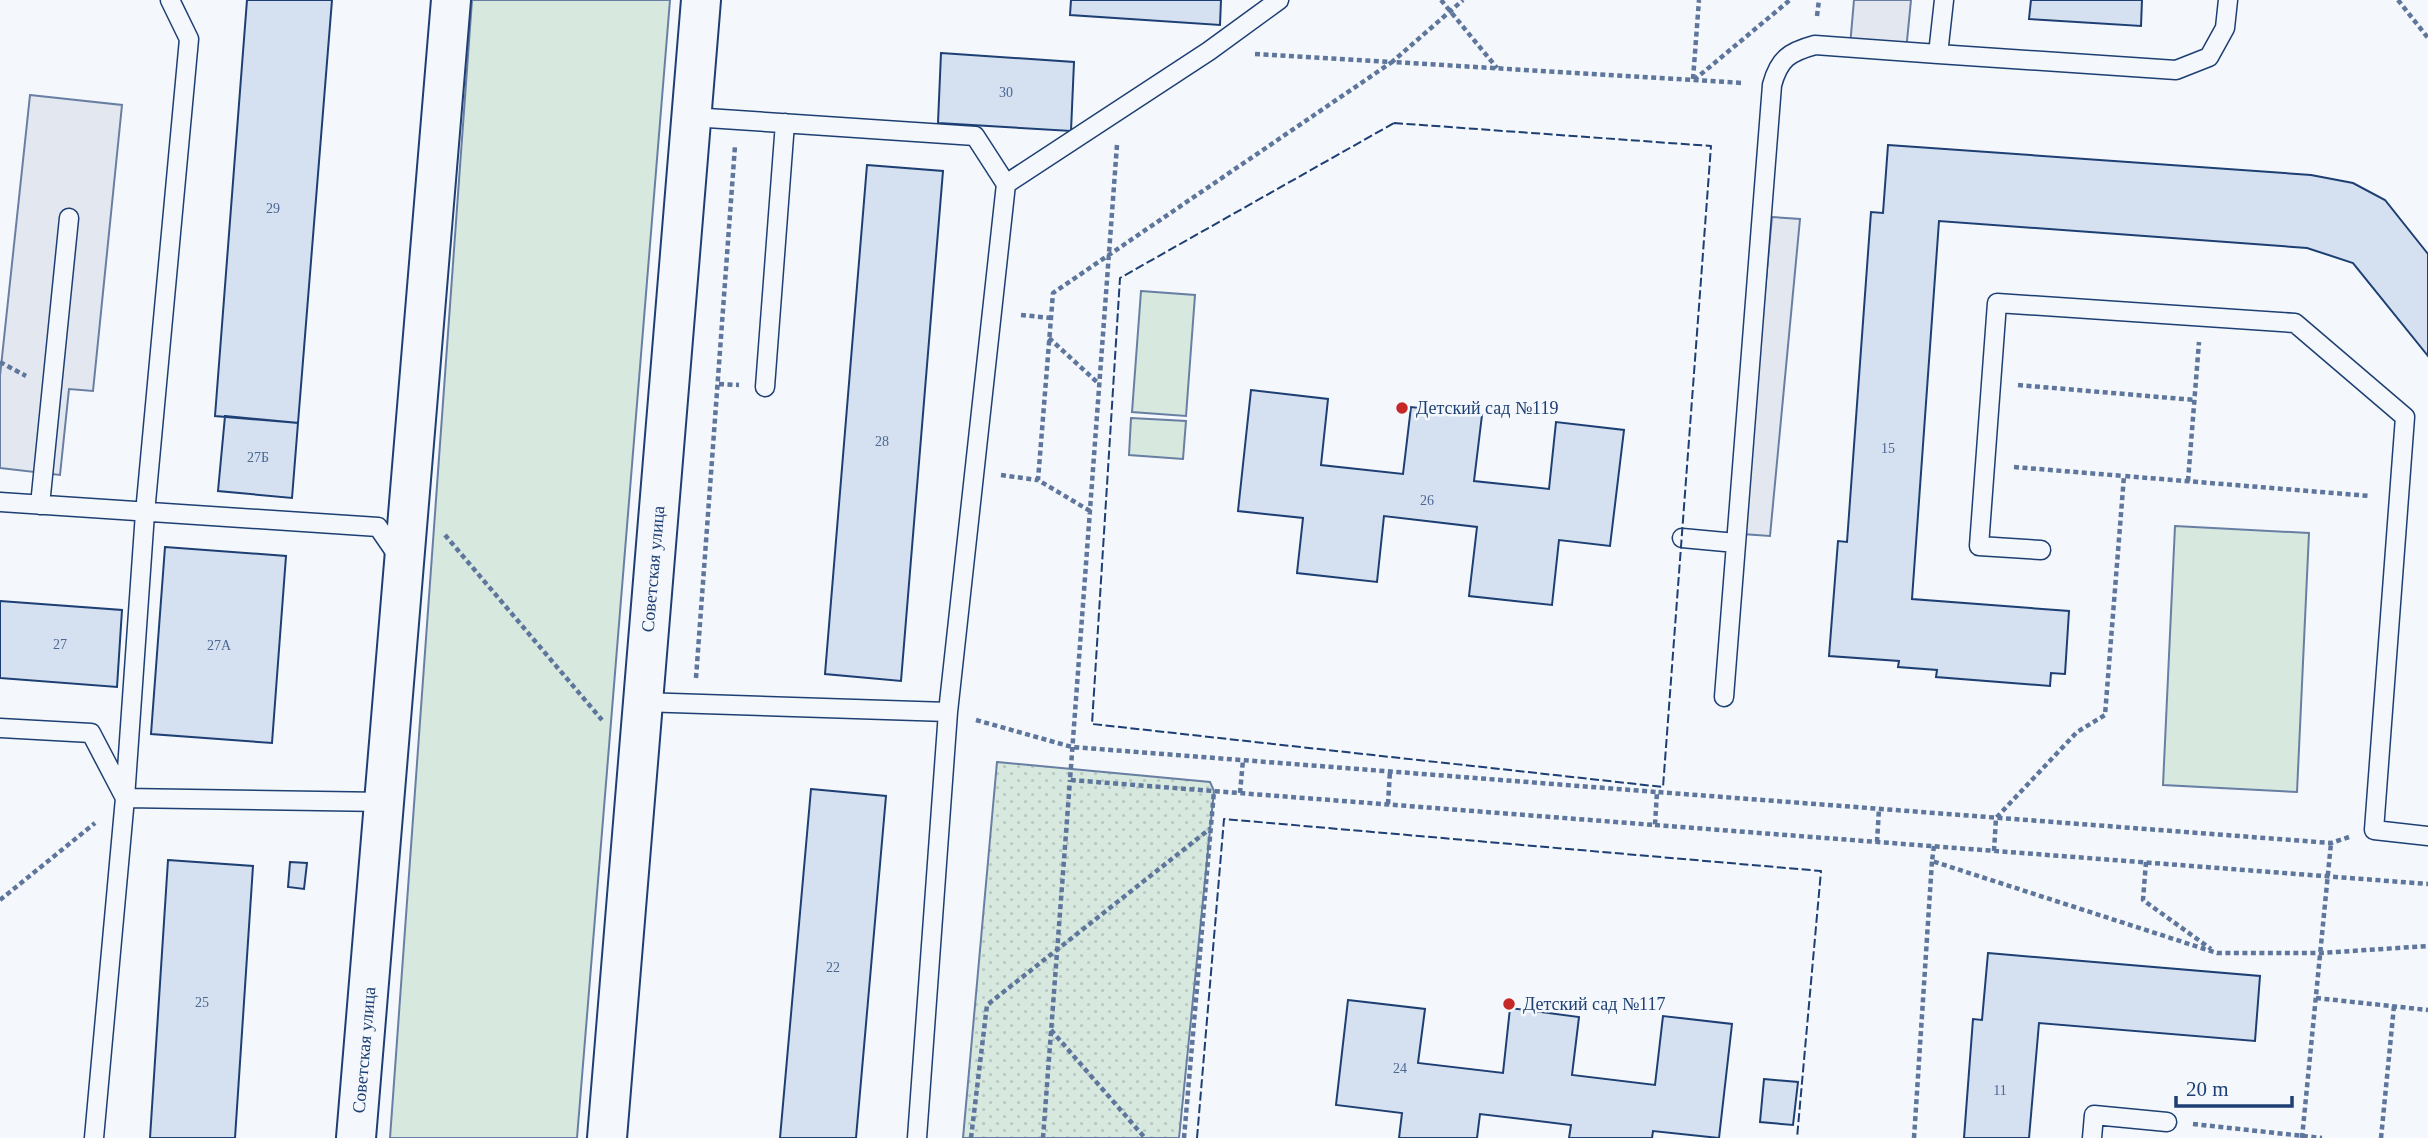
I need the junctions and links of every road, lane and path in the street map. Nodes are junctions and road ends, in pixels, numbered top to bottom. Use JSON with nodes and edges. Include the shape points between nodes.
{"nodes":[{"id":1,"x":170,"y":0,"type":"edge"},
{"id":2,"x":451,"y":0,"type":"edge"},
{"id":3,"x":701,"y":0,"type":"edge"},
{"id":4,"x":1279,"y":0,"type":"edge"},
{"id":5,"x":1441,"y":0,"type":"edge"},
{"id":6,"x":1463,"y":0,"type":"edge"},
{"id":7,"x":1699,"y":0,"type":"edge"},
{"id":8,"x":1790,"y":0,"type":"edge"},
{"id":9,"x":1944,"y":0,"type":"edge"},
{"id":10,"x":2228,"y":0,"type":"edge"},
{"id":11,"x":2398,"y":0,"type":"edge"},
{"id":12,"x":1450,"y":11,"type":"junction"},
{"id":13,"x":2428,"y":38,"type":"edge"},
{"id":14,"x":1209,"y":51,"type":"junction"},
{"id":15,"x":1938,"y":54,"type":"junction"},
{"id":16,"x":1392,"y":62,"type":"junction"},
{"id":17,"x":1498,"y":69,"type":"junction"},
{"id":18,"x":1693,"y":80,"type":"junction"},
{"id":19,"x":1772,"y":85,"type":"junction"},
{"id":20,"x":1120,"y":108,"type":"junction"},
{"id":21,"x":692,"y":117,"type":"junction"},
{"id":22,"x":736,"y":119,"type":"junction"},
{"id":23,"x":785,"y":123,"type":"junction"},
{"id":24,"x":1006,"y":184,"type":"junction"},
{"id":25,"x":69,"y":218,"type":"dead end"},
{"id":26,"x":1109,"y":255,"type":"junction"},
{"id":27,"x":2202,"y":317,"type":"junction"},
{"id":28,"x":1049,"y":338,"type":"junction"},
{"id":29,"x":1993,"y":383,"type":"junction"},
{"id":30,"x":1099,"y":384,"type":"junction"},
{"id":31,"x":765,"y":387,"type":"dead end"},
{"id":32,"x":2195,"y":400,"type":"junction"},
{"id":33,"x":1986,"y":464,"type":"junction"},
{"id":34,"x":976,"y":472,"type":"junction"},
{"id":35,"x":2124,"y":476,"type":"junction"},
{"id":36,"x":1038,"y":480,"type":"junction"},
{"id":37,"x":2188,"y":481,"type":"junction"},
{"id":38,"x":2399,"y":499,"type":"junction"},
{"id":39,"x":0,"y":502,"type":"edge"},
{"id":40,"x":40,"y":505,"type":"junction"},
{"id":41,"x":1090,"y":511,"type":"junction"},
{"id":42,"x":145,"y":513,"type":"junction"},
{"id":43,"x":442,"y":531,"type":"dead end"},
{"id":44,"x":1682,"y":538,"type":"dead end"},
{"id":45,"x":1736,"y":543,"type":"junction"},
{"id":46,"x":2041,"y":550,"type":"dead end"},
{"id":47,"x":404,"y":565,"type":"junction"},
{"id":48,"x":1724,"y":697,"type":"dead end"},
{"id":49,"x":641,"y":702,"type":"junction"},
{"id":50,"x":694,"y":703,"type":"junction"},
{"id":51,"x":948,"y":712,"type":"junction"},
{"id":52,"x":604,"y":723,"type":"dead end"},
{"id":53,"x":0,"y":728,"type":"edge"},
{"id":54,"x":1072,"y":747,"type":"junction"},
{"id":55,"x":1242,"y":760,"type":"junction"},
{"id":56,"x":1390,"y":771,"type":"junction"},
{"id":57,"x":1070,"y":780,"type":"junction"},
{"id":58,"x":1214,"y":791,"type":"junction"},
{"id":59,"x":1657,"y":792,"type":"junction"},
{"id":60,"x":1240,"y":793,"type":"junction"},
{"id":61,"x":125,"y":798,"type":"junction"},
{"id":62,"x":384,"y":802,"type":"junction"},
{"id":63,"x":1388,"y":804,"type":"junction"},
{"id":64,"x":1879,"y":809,"type":"junction"},
{"id":65,"x":1996,"y":818,"type":"junction"},
{"id":66,"x":1655,"y":825,"type":"junction"},
{"id":67,"x":1211,"y":828,"type":"junction"},
{"id":68,"x":2428,"y":836,"type":"edge"},
{"id":69,"x":1877,"y":842,"type":"junction"},
{"id":70,"x":1934,"y":846,"type":"junction"},
{"id":71,"x":1994,"y":851,"type":"junction"},
{"id":72,"x":1932,"y":861,"type":"junction"},
{"id":73,"x":2146,"y":862,"type":"junction"},
{"id":74,"x":2329,"y":876,"type":"junction"},
{"id":75,"x":2428,"y":884,"type":"edge"},
{"id":76,"x":0,"y":900,"type":"edge"},
{"id":77,"x":2428,"y":947,"type":"edge"},
{"id":78,"x":1057,"y":950,"type":"junction"},
{"id":79,"x":2217,"y":953,"type":"junction"},
{"id":80,"x":2321,"y":953,"type":"junction"},
{"id":81,"x":2316,"y":998,"type":"junction"},
{"id":82,"x":2394,"y":1006,"type":"junction"},
{"id":83,"x":2428,"y":1010,"type":"edge"},
{"id":84,"x":1051,"y":1030,"type":"junction"},
{"id":85,"x":2176,"y":1123,"type":"joint"},
{"id":86,"x":2302,"y":1137,"type":"edge"},
{"id":87,"x":94,"y":1138,"type":"edge"},
{"id":88,"x":356,"y":1138,"type":"edge"},
{"id":89,"x":607,"y":1138,"type":"edge"},
{"id":90,"x":917,"y":1138,"type":"edge"},
{"id":91,"x":971,"y":1138,"type":"edge"},
{"id":92,"x":1042,"y":1138,"type":"edge"},
{"id":93,"x":1145,"y":1138,"type":"edge"},
{"id":94,"x":1184,"y":1138,"type":"edge"},
{"id":95,"x":1914,"y":1138,"type":"edge"},
{"id":96,"x":2092,"y":1138,"type":"edge"},
{"id":97,"x":2322,"y":1138,"type":"edge"},
{"id":98,"x":2381,"y":1138,"type":"edge"}],
"edges":[{"from":1,"to":42,"type":"lane","via":[[189,39]]},
{"from":2,"to":47,"type":"street","name":"Советская улица"},
{"from":3,"to":21,"type":"street","name":"Советская улица"},
{"from":4,"to":14,"type":"lane"},
{"from":5,"to":12,"type":"path"},
{"from":6,"to":12,"type":"path"},
{"from":7,"to":18,"type":"path"},
{"from":8,"to":18,"type":"path"},
{"from":9,"to":15,"type":"lane"},
{"from":10,"to":15,"type":"lane","via":[[2225,28],[2209,57],[2175,70]]},
{"from":11,"to":13,"type":"path"},
{"from":12,"to":16,"type":"path"},
{"from":12,"to":17,"type":"path"},
{"from":14,"to":16,"type":"path"},
{"from":14,"to":20,"type":"lane"},
{"from":15,"to":19,"type":"lane","via":[[1815,45],[1783,59]]},
{"from":16,"to":17,"type":"path"},
{"from":16,"to":26,"type":"path"},
{"from":17,"to":18,"type":"path"},
{"from":18,"to":19,"type":"path"},
{"from":19,"to":45,"type":"lane"},
{"from":20,"to":24,"type":"lane"},
{"from":20,"to":26,"type":"path"},
{"from":21,"to":22,"type":"lane"},
{"from":21,"to":49,"type":"street","name":"Советская улица"},
{"from":22,"to":23,"type":"lane"},
{"from":22,"to":50,"type":"path"},
{"from":23,"to":24,"type":"lane","via":[[975,136]]},
{"from":23,"to":31,"type":"lane"},
{"from":24,"to":34,"type":"lane"},
{"from":25,"to":40,"type":"lane"},
{"from":26,"to":28,"type":"path","via":[[1054,293]]},
{"from":26,"to":30,"type":"path"},
{"from":27,"to":29,"type":"lane","via":[[1997,303]]},
{"from":27,"to":32,"type":"path"},
{"from":27,"to":38,"type":"lane","via":[[2295,323],[2405,417]]},
{"from":28,"to":30,"type":"path"},
{"from":28,"to":36,"type":"path"},
{"from":29,"to":32,"type":"path"},
{"from":29,"to":33,"type":"lane"},
{"from":30,"to":41,"type":"path"},
{"from":32,"to":37,"type":"path"},
{"from":33,"to":35,"type":"path"},
{"from":33,"to":46,"type":"lane","via":[[1979,546]]},
{"from":34,"to":36,"type":"path"},
{"from":34,"to":51,"type":"lane"},
{"from":35,"to":37,"type":"path"},
{"from":35,"to":65,"type":"path","via":[[2105,715],[2077,732]]},
{"from":36,"to":41,"type":"path"},
{"from":37,"to":38,"type":"path"},
{"from":38,"to":68,"type":"lane","via":[[2374,830]]},
{"from":39,"to":40,"type":"lane"},
{"from":40,"to":42,"type":"lane"},
{"from":41,"to":54,"type":"path"},
{"from":42,"to":47,"type":"lane","via":[[378,527]]},
{"from":42,"to":61,"type":"lane"},
{"from":43,"to":52,"type":"path"},
{"from":44,"to":45,"type":"lane"},
{"from":45,"to":48,"type":"lane"},
{"from":47,"to":62,"type":"street","name":"Советская улица"},
{"from":49,"to":50,"type":"lane"},
{"from":49,"to":89,"type":"street","name":"Советская улица"},
{"from":50,"to":51,"type":"lane"},
{"from":51,"to":54,"type":"path"},
{"from":51,"to":90,"type":"lane"},
{"from":53,"to":61,"type":"lane","via":[[91,733]]},
{"from":54,"to":55,"type":"path"},
{"from":54,"to":57,"type":"path"},
{"from":55,"to":56,"type":"path"},
{"from":55,"to":60,"type":"path"},
{"from":56,"to":59,"type":"path"},
{"from":56,"to":63,"type":"path"},
{"from":57,"to":58,"type":"path"},
{"from":57,"to":78,"type":"path"},
{"from":58,"to":60,"type":"path"},
{"from":58,"to":67,"type":"path"},
{"from":59,"to":64,"type":"path"},
{"from":59,"to":66,"type":"path"},
{"from":60,"to":63,"type":"path"},
{"from":61,"to":62,"type":"lane"},
{"from":61,"to":76,"type":"path"},
{"from":61,"to":87,"type":"lane"},
{"from":62,"to":88,"type":"street","name":"Советская улица"},
{"from":63,"to":66,"type":"path"},
{"from":64,"to":65,"type":"path"},
{"from":64,"to":69,"type":"path"},
{"from":65,"to":71,"type":"path"},
{"from":65,"to":74,"type":"path","via":[[2331,843]]},
{"from":66,"to":69,"type":"path"},
{"from":67,"to":78,"type":"path"},
{"from":67,"to":94,"type":"path"},
{"from":69,"to":70,"type":"path"},
{"from":70,"to":71,"type":"path"},
{"from":70,"to":72,"type":"path"},
{"from":71,"to":73,"type":"path"},
{"from":72,"to":79,"type":"path"},
{"from":72,"to":95,"type":"path"},
{"from":73,"to":74,"type":"path"},
{"from":73,"to":79,"type":"path","via":[[2143,900]]},
{"from":74,"to":75,"type":"path"},
{"from":74,"to":80,"type":"path"},
{"from":77,"to":80,"type":"path"},
{"from":78,"to":84,"type":"path"},
{"from":78,"to":91,"type":"path","via":[[987,1005]]},
{"from":79,"to":80,"type":"path"},
{"from":80,"to":81,"type":"path"},
{"from":81,"to":82,"type":"path"},
{"from":81,"to":86,"type":"path"},
{"from":82,"to":83,"type":"path"},
{"from":82,"to":98,"type":"path"},
{"from":84,"to":92,"type":"path"},
{"from":84,"to":93,"type":"path"},
{"from":85,"to":86,"type":"path"},
{"from":85,"to":96,"type":"lane","via":[[2094,1115]]},
{"from":86,"to":97,"type":"path"}]}
